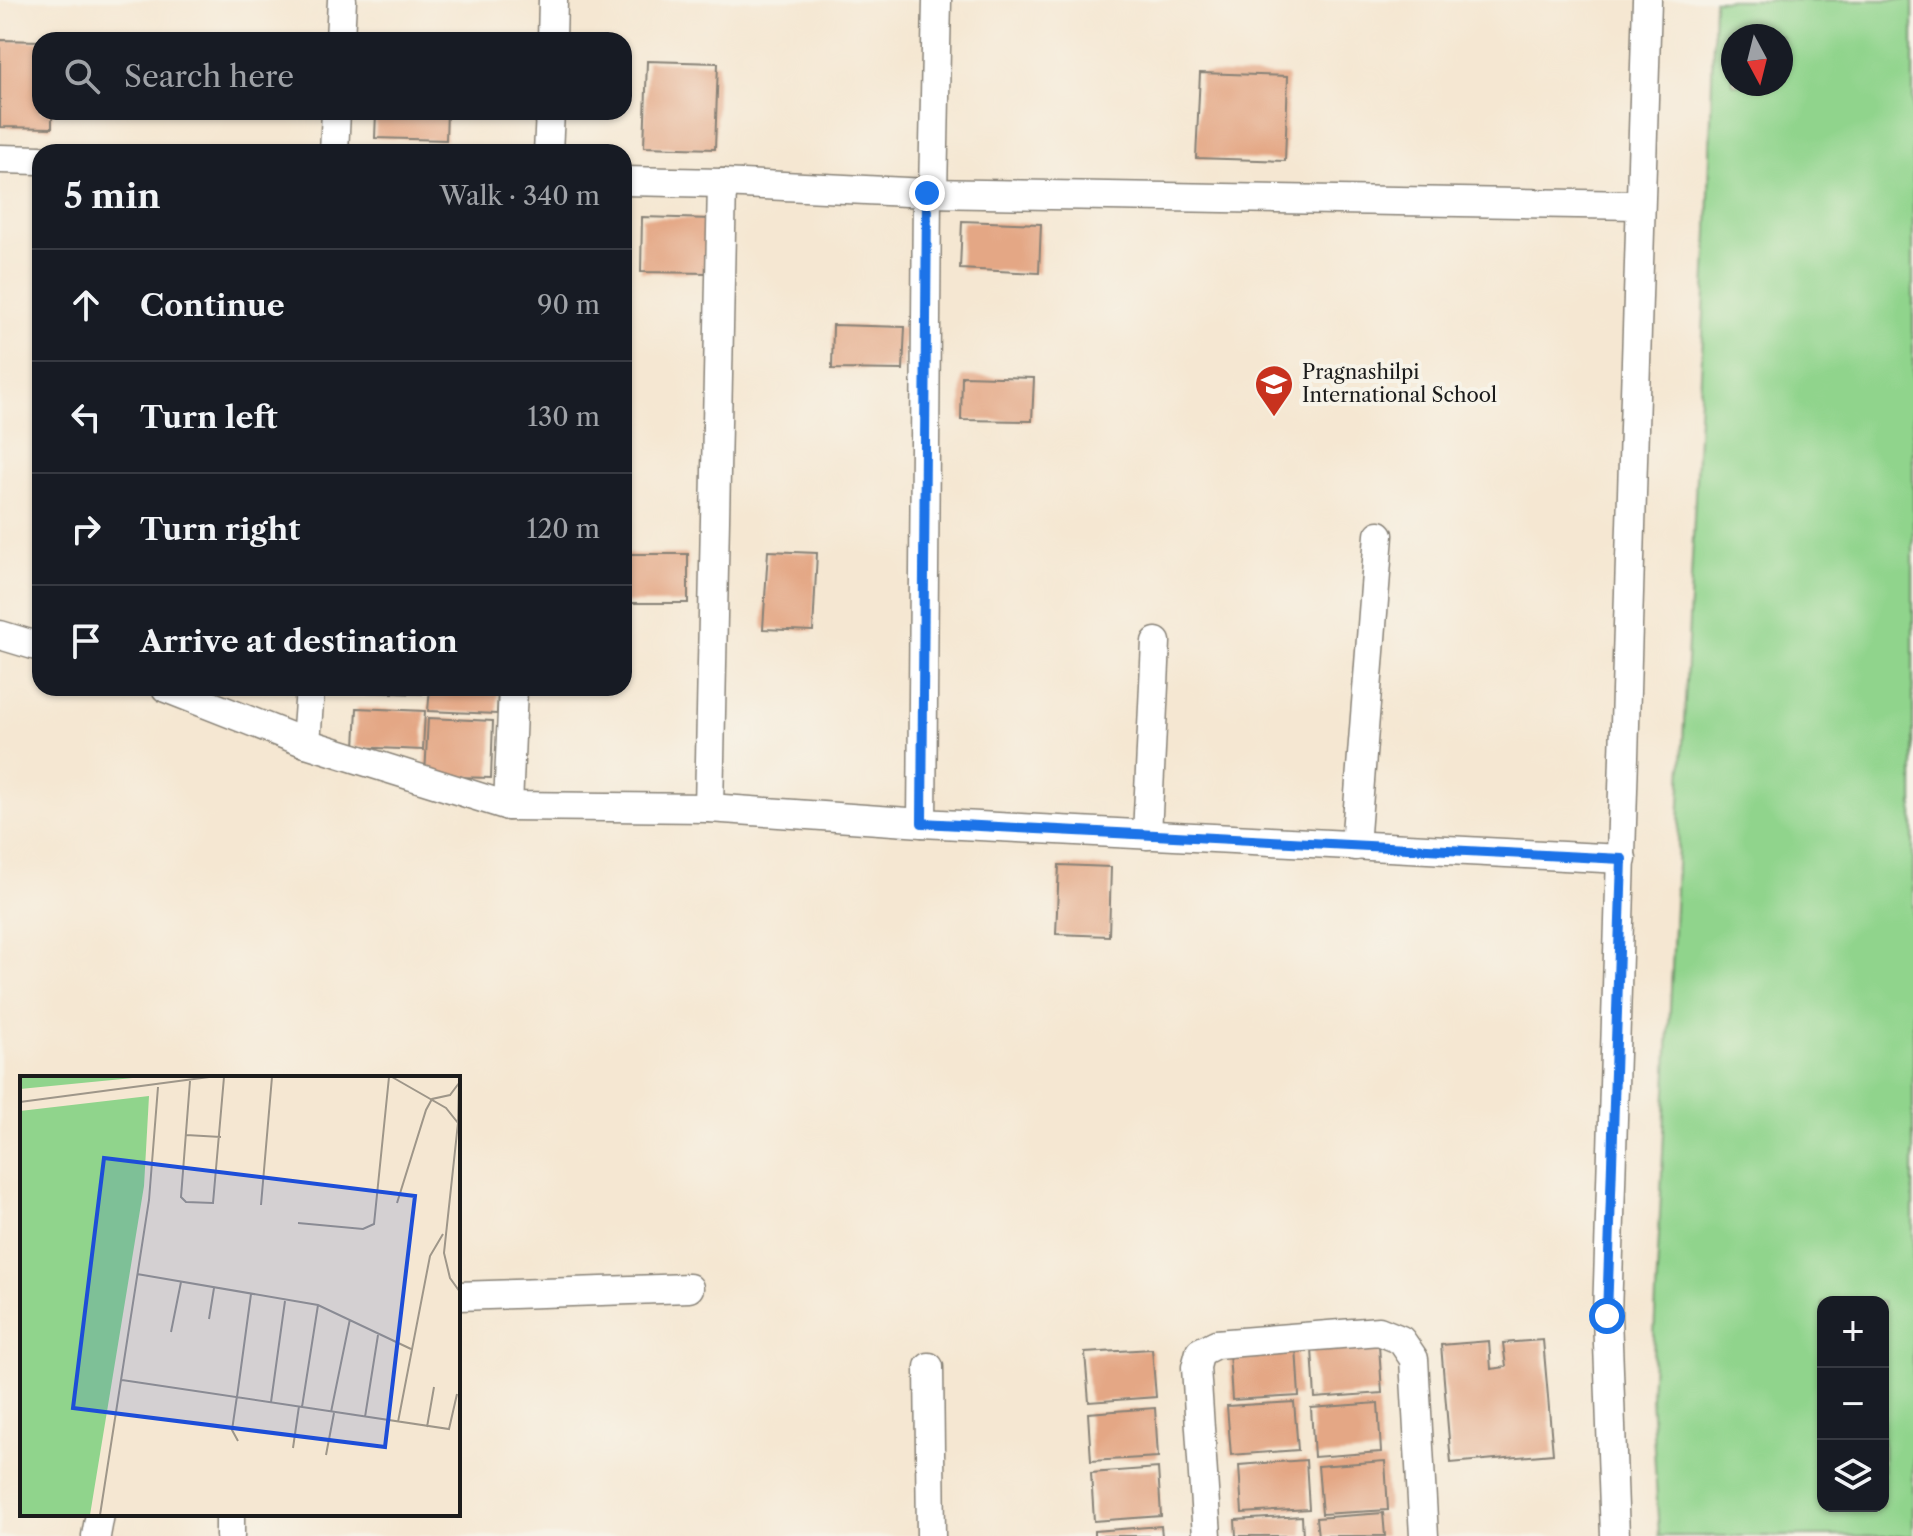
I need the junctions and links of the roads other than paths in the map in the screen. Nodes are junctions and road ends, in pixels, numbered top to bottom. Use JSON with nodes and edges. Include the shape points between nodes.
{"nodes":[{"id":1,"x":342,"y":0,"type":"edge"},
{"id":2,"x":553,"y":0,"type":"edge"},
{"id":3,"x":937,"y":0,"type":"edge"},
{"id":4,"x":1647,"y":0,"type":"edge"},
{"id":5,"x":340,"y":32,"type":"edge"},
{"id":6,"x":552,"y":32,"type":"edge"},
{"id":7,"x":336,"y":120,"type":"edge"},
{"id":8,"x":550,"y":120,"type":"edge"},
{"id":9,"x":334,"y":144,"type":"edge"},
{"id":10,"x":548,"y":144,"type":"edge"},
{"id":11,"x":0,"y":159,"type":"edge"},
{"id":12,"x":32,"y":160,"type":"edge"},
{"id":13,"x":632,"y":181,"type":"edge"},
{"id":14,"x":722,"y":183,"type":"junction"},
{"id":15,"x":930,"y":193,"type":"junction"},
{"id":16,"x":1639,"y":205,"type":"junction"},
{"id":17,"x":1379,"y":535,"type":"dead end"},
{"id":18,"x":0,"y":635,"type":"edge"},
{"id":19,"x":1156,"y":642,"type":"dead end"},
{"id":20,"x":32,"y":645,"type":"edge"},
{"id":21,"x":186,"y":696,"type":"edge"},
{"id":22,"x":309,"y":696,"type":"edge"},
{"id":23,"x":513,"y":696,"type":"edge"},
{"id":24,"x":306,"y":743,"type":"junction"},
{"id":25,"x":508,"y":806,"type":"junction"},
{"id":26,"x":709,"y":808,"type":"junction"},
{"id":27,"x":922,"y":823,"type":"junction"},
{"id":28,"x":1147,"y":835,"type":"junction"},
{"id":29,"x":1355,"y":846,"type":"junction"},
{"id":30,"x":1622,"y":859,"type":"junction"},
{"id":31,"x":689,"y":1288,"type":"dead end"},
{"id":32,"x":460,"y":1296,"type":"edge"},
{"id":33,"x":929,"y":1367,"type":"dead end"},
{"id":34,"x":100,"y":1516,"type":"edge"},
{"id":35,"x":96,"y":1536,"type":"edge"},
{"id":36,"x":931,"y":1536,"type":"edge"},
{"id":37,"x":1207,"y":1536,"type":"edge"},
{"id":38,"x":1424,"y":1536,"type":"edge"},
{"id":39,"x":1615,"y":1536,"type":"edge"}],
"edges":[{"from":1,"to":5,"type":"street"},
{"from":2,"to":6,"type":"street"},
{"from":3,"to":15,"type":"street"},
{"from":4,"to":16,"type":"street"},
{"from":7,"to":9,"type":"street"},
{"from":8,"to":10,"type":"street"},
{"from":11,"to":12,"type":"street"},
{"from":13,"to":14,"type":"street"},
{"from":14,"to":15,"type":"street"},
{"from":14,"to":26,"type":"street"},
{"from":15,"to":16,"type":"street"},
{"from":15,"to":27,"type":"street"},
{"from":16,"to":30,"type":"street"},
{"from":17,"to":29,"type":"street"},
{"from":18,"to":20,"type":"street"},
{"from":19,"to":28,"type":"street"},
{"from":21,"to":24,"type":"street"},
{"from":22,"to":24,"type":"street"},
{"from":23,"to":25,"type":"street"},
{"from":24,"to":25,"type":"street"},
{"from":25,"to":26,"type":"street"},
{"from":26,"to":27,"type":"street"},
{"from":27,"to":28,"type":"street"},
{"from":28,"to":29,"type":"street"},
{"from":29,"to":30,"type":"street"},
{"from":30,"to":39,"type":"street","via":[[1607,1316]]},
{"from":31,"to":32,"type":"street"},
{"from":33,"to":36,"type":"street"},
{"from":34,"to":35,"type":"street"},
{"from":37,"to":38,"type":"street","via":[[1196,1367],[1200,1352],[1216,1344],[1379,1331],[1401,1340],[1414,1359]]}]}
